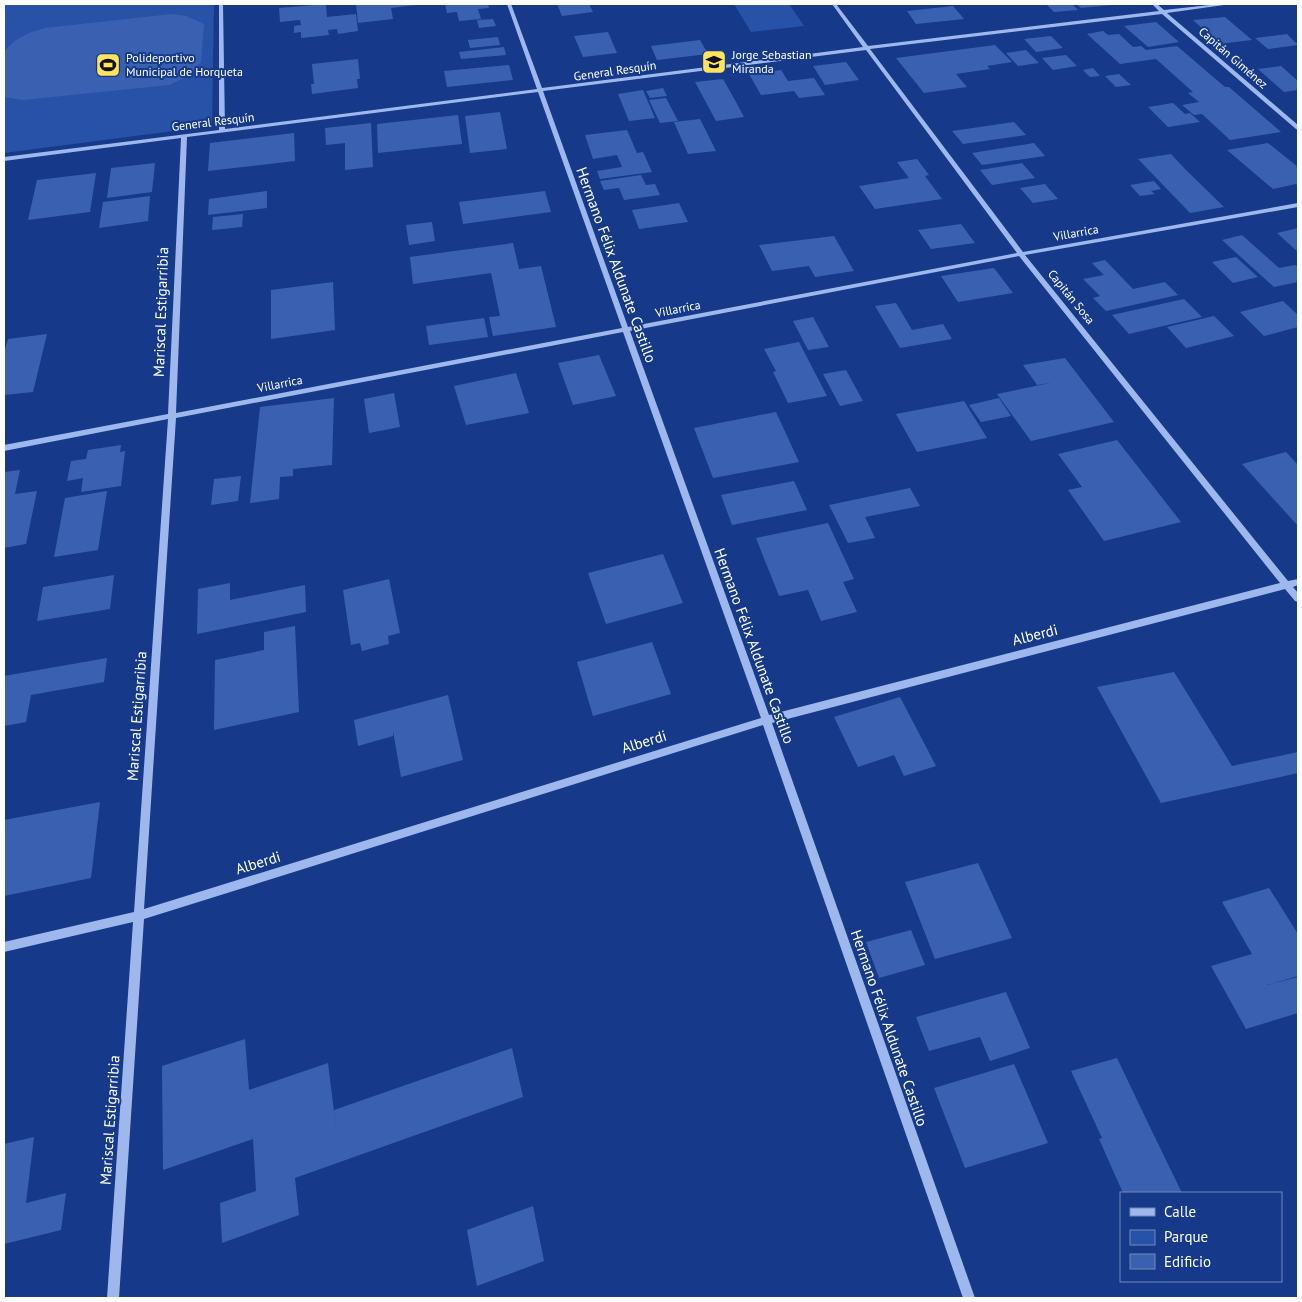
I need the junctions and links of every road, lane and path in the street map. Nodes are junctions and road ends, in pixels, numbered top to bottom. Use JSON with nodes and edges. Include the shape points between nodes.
{"nodes":[{"id":1,"x":221,"y":4,"type":"edge"},
{"id":2,"x":509,"y":4,"type":"edge"},
{"id":3,"x":834,"y":4,"type":"edge"},
{"id":4,"x":1154,"y":4,"type":"edge"},
{"id":5,"x":1229,"y":4,"type":"edge"},
{"id":6,"x":1163,"y":12,"type":"junction"},
{"id":7,"x":866,"y":48,"type":"junction"},
{"id":8,"x":539,"y":91,"type":"junction"},
{"id":9,"x":1298,"y":128,"type":"edge"},
{"id":10,"x":222,"y":131,"type":"junction"},
{"id":11,"x":184,"y":136,"type":"junction"},
{"id":12,"x":4,"y":159,"type":"edge"},
{"id":13,"x":1298,"y":205,"type":"edge"},
{"id":14,"x":1021,"y":254,"type":"junction"},
{"id":15,"x":625,"y":330,"type":"junction"},
{"id":16,"x":172,"y":416,"type":"junction"},
{"id":17,"x":4,"y":448,"type":"edge"},
{"id":18,"x":1298,"y":582,"type":"edge"},
{"id":19,"x":1288,"y":586,"type":"junction"},
{"id":20,"x":1298,"y":599,"type":"edge"},
{"id":21,"x":766,"y":720,"type":"junction"},
{"id":22,"x":138,"y":916,"type":"junction"},
{"id":23,"x":4,"y":947,"type":"edge"},
{"id":24,"x":114,"y":1298,"type":"edge"},
{"id":25,"x":969,"y":1298,"type":"edge"}],
"edges":[{"from":1,"to":10,"type":"street"},
{"from":2,"to":8,"type":"street","name":"Hermano Félix Aldunate Castillo"},
{"from":3,"to":7,"type":"street","name":"Capitán Sosa"},
{"from":4,"to":6,"type":"street","name":"Capitán Giménez"},
{"from":5,"to":6,"type":"street","name":"General Resquín"},
{"from":6,"to":7,"type":"street","name":"General Resquín"},
{"from":6,"to":9,"type":"street","name":"Capitán Giménez"},
{"from":7,"to":8,"type":"street","name":"General Resquín"},
{"from":7,"to":14,"type":"street","name":"Capitán Sosa"},
{"from":8,"to":10,"type":"street","name":"General Resquín"},
{"from":8,"to":15,"type":"street","name":"Hermano Félix Aldunate Castillo"},
{"from":10,"to":11,"type":"street","name":"General Resquín"},
{"from":11,"to":12,"type":"street","name":"General Resquín"},
{"from":11,"to":16,"type":"street","name":"Mariscal Estigarribia"},
{"from":13,"to":14,"type":"street","name":"Villarrica"},
{"from":14,"to":15,"type":"street","name":"Villarrica"},
{"from":14,"to":19,"type":"street","name":"Capitán Sosa"},
{"from":15,"to":16,"type":"street","name":"Villarrica"},
{"from":15,"to":21,"type":"street","name":"Hermano Félix Aldunate Castillo"},
{"from":16,"to":17,"type":"street","name":"Villarrica"},
{"from":16,"to":22,"type":"street","name":"Mariscal Estigarribia"},
{"from":18,"to":19,"type":"street","name":"Alberdi"},
{"from":19,"to":20,"type":"street","name":"Capitán Sosa"},
{"from":19,"to":21,"type":"street","name":"Alberdi"},
{"from":21,"to":22,"type":"street","name":"Alberdi"},
{"from":21,"to":25,"type":"street","name":"Hermano Félix Aldunate Castillo"},
{"from":22,"to":23,"type":"street","name":"Alberdi"},
{"from":22,"to":24,"type":"street","name":"Mariscal Estigarribia"}]}
